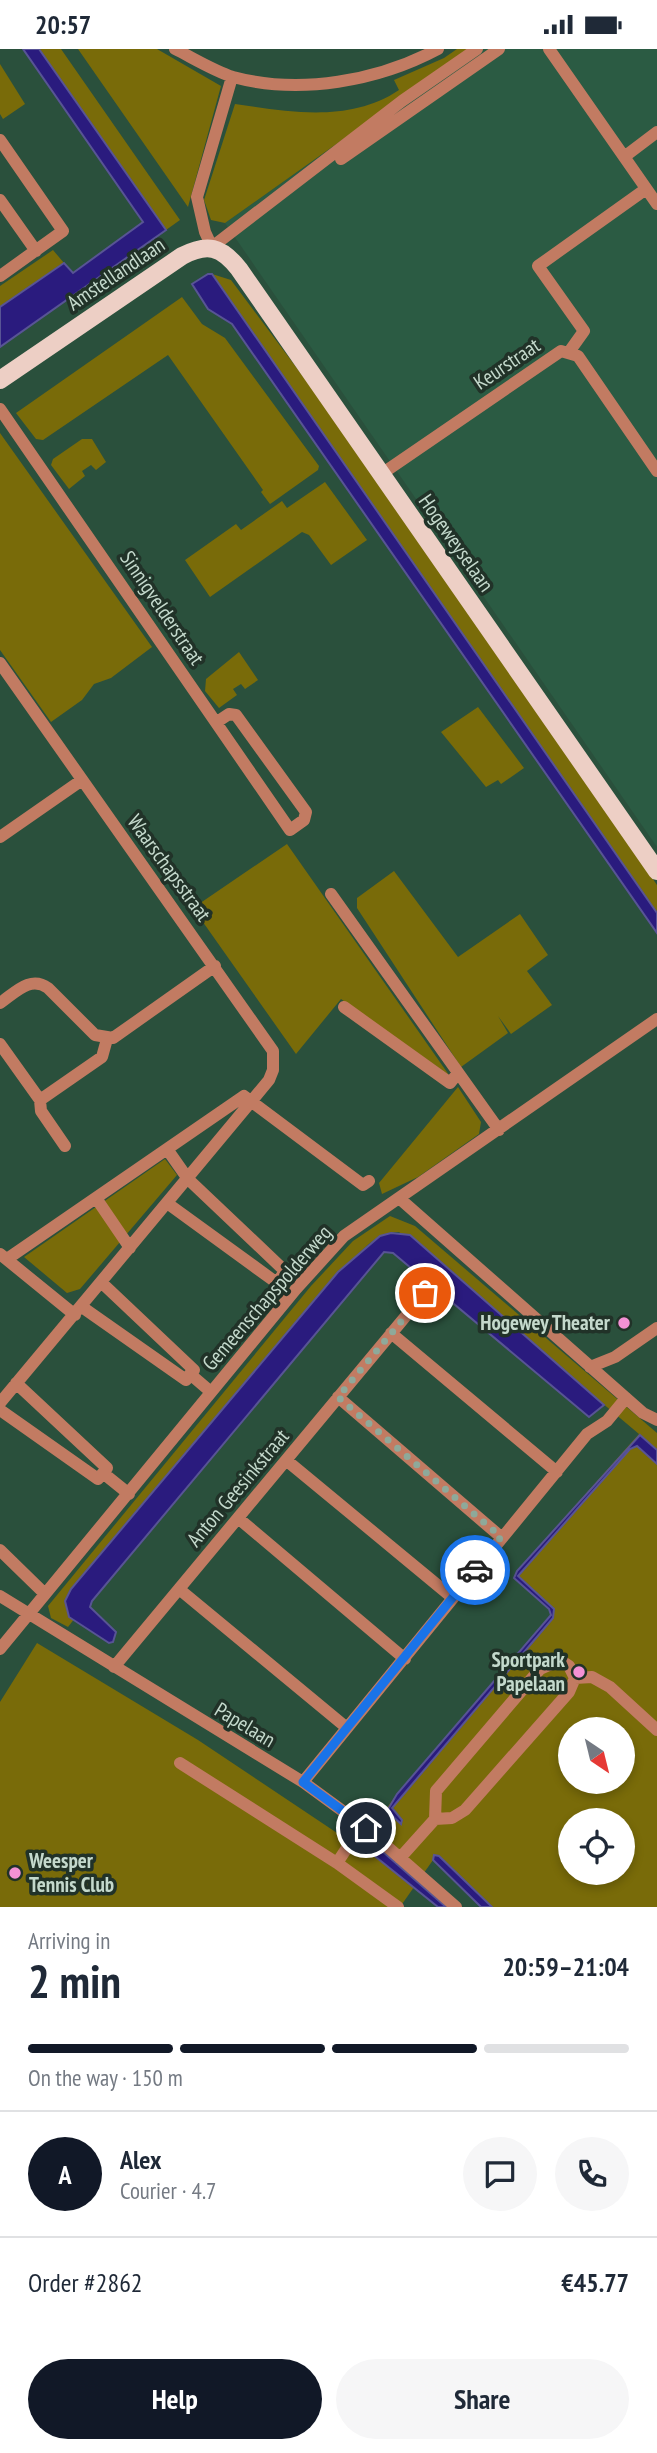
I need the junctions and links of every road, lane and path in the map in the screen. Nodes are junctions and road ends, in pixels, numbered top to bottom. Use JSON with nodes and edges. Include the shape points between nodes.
{"nodes":[{"id":1,"x":175,"y":49,"type":"edge"},
{"id":2,"x":438,"y":49,"type":"edge"},
{"id":3,"x":477,"y":49,"type":"edge"},
{"id":4,"x":499,"y":49,"type":"edge"},
{"id":5,"x":549,"y":49,"type":"edge"},
{"id":6,"x":232,"y":76,"type":"junction"},
{"id":7,"x":657,"y":132,"type":"edge"},
{"id":8,"x":0,"y":140,"type":"edge"},
{"id":9,"x":624,"y":157,"type":"junction"},
{"id":10,"x":646,"y":189,"type":"junction"},
{"id":11,"x":0,"y":200,"type":"edge"},
{"id":12,"x":657,"y":204,"type":"edge"},
{"id":13,"x":259,"y":212,"type":"junction"},
{"id":14,"x":212,"y":247,"type":"junction"},
{"id":15,"x":36,"y":251,"type":"junction"},
{"id":16,"x":2,"y":270,"type":"edge"},
{"id":17,"x":569,"y":352,"type":"junction"},
{"id":18,"x":0,"y":380,"type":"edge"},
{"id":19,"x":0,"y":409,"type":"edge"},
{"id":20,"x":657,"y":471,"type":"edge"},
{"id":21,"x":380,"y":475,"type":"junction"},
{"id":22,"x":2,"y":668,"type":"edge"},
{"id":23,"x":217,"y":722,"type":"junction"},
{"id":24,"x":82,"y":780,"type":"junction"},
{"id":25,"x":0,"y":837,"type":"edge"},
{"id":26,"x":657,"y":871,"type":"edge"},
{"id":27,"x":331,"y":894,"type":"dead end"},
{"id":28,"x":215,"y":966,"type":"junction"},
{"id":29,"x":0,"y":1003,"type":"edge"},
{"id":30,"x":344,"y":1007,"type":"dead end"},
{"id":31,"x":657,"y":1019,"type":"edge"},
{"id":32,"x":107,"y":1039,"type":"junction"},
{"id":33,"x":0,"y":1044,"type":"edge"},
{"id":34,"x":458,"y":1073,"type":"junction"},
{"id":35,"x":40,"y":1100,"type":"junction"},
{"id":36,"x":252,"y":1101,"type":"junction"},
{"id":37,"x":499,"y":1129,"type":"junction"},
{"id":38,"x":65,"y":1146,"type":"dead end"},
{"id":39,"x":167,"y":1149,"type":"junction"},
{"id":40,"x":188,"y":1179,"type":"junction"},
{"id":41,"x":369,"y":1181,"type":"dead end"},
{"id":42,"x":96,"y":1198,"type":"junction"},
{"id":43,"x":399,"y":1198,"type":"junction"},
{"id":44,"x":167,"y":1203,"type":"junction"},
{"id":45,"x":130,"y":1248,"type":"junction"},
{"id":46,"x":3,"y":1256,"type":"edge"},
{"id":47,"x":281,"y":1278,"type":"junction"},
{"id":48,"x":102,"y":1283,"type":"junction"},
{"id":49,"x":296,"y":1289,"type":"junction"},
{"id":50,"x":425,"y":1293,"type":"dead end"},
{"id":51,"x":78,"y":1311,"type":"junction"},
{"id":52,"x":657,"y":1328,"type":"edge"},
{"id":53,"x":391,"y":1333,"type":"junction"},
{"id":54,"x":590,"y":1367,"type":"junction"},
{"id":55,"x":190,"y":1374,"type":"junction"},
{"id":56,"x":16,"y":1383,"type":"junction"},
{"id":57,"x":211,"y":1392,"type":"junction"},
{"id":58,"x":338,"y":1397,"type":"junction"},
{"id":59,"x":626,"y":1398,"type":"junction"},
{"id":60,"x":0,"y":1403,"type":"edge"},
{"id":61,"x":0,"y":1410,"type":"edge"},
{"id":62,"x":657,"y":1420,"type":"edge"},
{"id":63,"x":286,"y":1460,"type":"junction"},
{"id":64,"x":556,"y":1472,"type":"junction"},
{"id":65,"x":103,"y":1473,"type":"junction"},
{"id":66,"x":128,"y":1494,"type":"junction"},
{"id":67,"x":238,"y":1518,"type":"junction"},
{"id":68,"x":501,"y":1537,"type":"junction"},
{"id":69,"x":0,"y":1550,"type":"edge"},
{"id":70,"x":179,"y":1589,"type":"junction"},
{"id":71,"x":44,"y":1593,"type":"junction"},
{"id":72,"x":0,"y":1596,"type":"edge"},
{"id":73,"x":453,"y":1598,"type":"junction"},
{"id":74,"x":29,"y":1612,"type":"junction"},
{"id":75,"x":0,"y":1649,"type":"edge"},
{"id":76,"x":404,"y":1659,"type":"junction"},
{"id":77,"x":114,"y":1667,"type":"junction"},
{"id":78,"x":575,"y":1678,"type":"junction"},
{"id":79,"x":347,"y":1728,"type":"junction"},
{"id":80,"x":657,"y":1730,"type":"edge"},
{"id":81,"x":180,"y":1763,"type":"dead end"},
{"id":82,"x":303,"y":1782,"type":"junction"},
{"id":83,"x":436,"y":1819,"type":"junction"},
{"id":84,"x":362,"y":1825,"type":"junction"},
{"id":85,"x":400,"y":1858,"type":"junction"},
{"id":86,"x":337,"y":1863,"type":"junction"},
{"id":87,"x":398,"y":1907,"type":"edge"},
{"id":88,"x":456,"y":1907,"type":"edge"}],
"edges":[{"from":1,"to":6,"type":"street"},
{"from":2,"to":6,"type":"street","via":[[377,75],[328,82],[281,84]]},
{"from":3,"to":13,"type":"street","name":"Amstellandlaan"},
{"from":4,"to":13,"type":"street","name":"Amstellandlaan"},
{"from":5,"to":9,"type":"street"},
{"from":6,"to":14,"type":"street","via":[[197,197]]},
{"from":7,"to":9,"type":"street"},
{"from":8,"to":15,"type":"street","via":[[63,231]]},
{"from":9,"to":10,"type":"street"},
{"from":10,"to":12,"type":"street"},
{"from":10,"to":17,"type":"street","via":[[538,266],[583,331]]},
{"from":11,"to":15,"type":"street"},
{"from":13,"to":14,"type":"street","name":"Amstellandlaan"},
{"from":14,"to":18,"type":"main road","name":"Amstellandlaan","via":[[203,246],[182,256]]},
{"from":14,"to":21,"type":"main road","name":"Hogeweyselaan","via":[[230,257],[239,269]]},
{"from":15,"to":16,"type":"street"},
{"from":17,"to":20,"type":"street","name":"Keurstraat","via":[[578,356]]},
{"from":17,"to":21,"type":"street","name":"Keurstraat","via":[[561,351],[538,364]]},
{"from":19,"to":23,"type":"street","name":"Sinnigvelderstraat"},
{"from":21,"to":26,"type":"main road","name":"Hogeweyselaan"},
{"from":22,"to":24,"type":"street","name":"Waarschapsstraat"},
{"from":23,"to":23,"type":"street","name":"Sinnigvelderstraat","via":[[290,830],[304,820],[306,812],[236,715]]},
{"from":24,"to":25,"type":"street"},
{"from":24,"to":28,"type":"street","name":"Waarschapsstraat"},
{"from":27,"to":34,"type":"street"},
{"from":28,"to":32,"type":"street","via":[[118,1036]]},
{"from":28,"to":36,"type":"street","name":"Waarschapsstraat","via":[[273,1051],[269,1080]]},
{"from":29,"to":32,"type":"street","via":[[28,984],[38,983],[95,1035]]},
{"from":30,"to":34,"type":"street","via":[[450,1083]]},
{"from":31,"to":37,"type":"street","name":"Gemeenschapspolderweg"},
{"from":32,"to":35,"type":"street","via":[[102,1057]]},
{"from":33,"to":35,"type":"street"},
{"from":34,"to":37,"type":"street"},
{"from":35,"to":38,"type":"street","via":[[41,1111]]},
{"from":36,"to":39,"type":"street","via":[[244,1096]]},
{"from":36,"to":40,"type":"street","name":"Waarschapsstraat"},
{"from":36,"to":41,"type":"street","via":[[363,1185]]},
{"from":37,"to":43,"type":"street","name":"Gemeenschapspolderweg"},
{"from":39,"to":40,"type":"street"},
{"from":39,"to":42,"type":"street"},
{"from":40,"to":44,"type":"street","name":"Waarschapsstraat"},
{"from":40,"to":47,"type":"street","via":[[285,1271]]},
{"from":42,"to":45,"type":"street"},
{"from":42,"to":46,"type":"street"},
{"from":43,"to":49,"type":"street","name":"Gemeenschapspolderweg","via":[[344,1236]]},
{"from":43,"to":54,"type":"street"},
{"from":44,"to":45,"type":"street","name":"Waarschapsstraat"},
{"from":44,"to":47,"type":"street","via":[[277,1283]]},
{"from":45,"to":48,"type":"street","name":"Waarschapsstraat"},
{"from":46,"to":51,"type":"street"},
{"from":47,"to":49,"type":"street"},
{"from":48,"to":51,"type":"street","name":"Waarschapsstraat"},
{"from":48,"to":55,"type":"street","via":[[194,1370]]},
{"from":49,"to":57,"type":"street","name":"Gemeenschapspolderweg"},
{"from":50,"to":53,"type":"street","name":"Anton Geesinkstraat"},
{"from":51,"to":55,"type":"street","via":[[186,1380]]},
{"from":51,"to":56,"type":"street","name":"Waarschapsstraat"},
{"from":52,"to":54,"type":"street","via":[[615,1357]]},
{"from":53,"to":58,"type":"street","name":"Anton Geesinkstraat"},
{"from":53,"to":64,"type":"street"},
{"from":54,"to":59,"type":"street"},
{"from":55,"to":57,"type":"street"},
{"from":56,"to":60,"type":"street","name":"Waarschapsstraat"},
{"from":56,"to":65,"type":"street","via":[[107,1468]]},
{"from":57,"to":66,"type":"street","name":"Gemeenschapspolderweg"},
{"from":58,"to":63,"type":"street","name":"Anton Geesinkstraat"},
{"from":58,"to":68,"type":"street"},
{"from":59,"to":62,"type":"street"},
{"from":59,"to":64,"type":"street","via":[[607,1421],[587,1434]]},
{"from":61,"to":65,"type":"street","via":[[98,1479]]},
{"from":63,"to":67,"type":"street","name":"Anton Geesinkstraat"},
{"from":63,"to":73,"type":"street"},
{"from":64,"to":68,"type":"street"},
{"from":65,"to":66,"type":"street"},
{"from":66,"to":71,"type":"street","name":"Gemeenschapspolderweg"},
{"from":67,"to":70,"type":"street","name":"Anton Geesinkstraat"},
{"from":67,"to":76,"type":"street"},
{"from":68,"to":73,"type":"street"},
{"from":69,"to":71,"type":"street"},
{"from":70,"to":77,"type":"street","name":"Anton Geesinkstraat"},
{"from":70,"to":79,"type":"street"},
{"from":71,"to":74,"type":"street","name":"Gemeenschapspolderweg"},
{"from":72,"to":74,"type":"street","name":"Papelaan"},
{"from":73,"to":76,"type":"street"},
{"from":74,"to":75,"type":"street","name":"Gemeenschapspolderweg"},
{"from":74,"to":77,"type":"street","name":"Papelaan"},
{"from":76,"to":79,"type":"street"},
{"from":77,"to":82,"type":"street","name":"Papelaan"},
{"from":78,"to":80,"type":"street","via":[[592,1677],[610,1687]]},
{"from":78,"to":83,"type":"street","via":[[569,1692],[480,1795],[452,1818]]},
{"from":78,"to":83,"type":"street","via":[[560,1660],[540,1669],[436,1791]]},
{"from":79,"to":82,"type":"street"},
{"from":81,"to":86,"type":"street"},
{"from":82,"to":84,"type":"street","name":"Papelaan"},
{"from":83,"to":85,"type":"street"},
{"from":84,"to":85,"type":"street","name":"Papelaan"},
{"from":84,"to":86,"type":"street"},
{"from":85,"to":88,"type":"street","name":"Papelaan"},
{"from":86,"to":87,"type":"street"}]}
